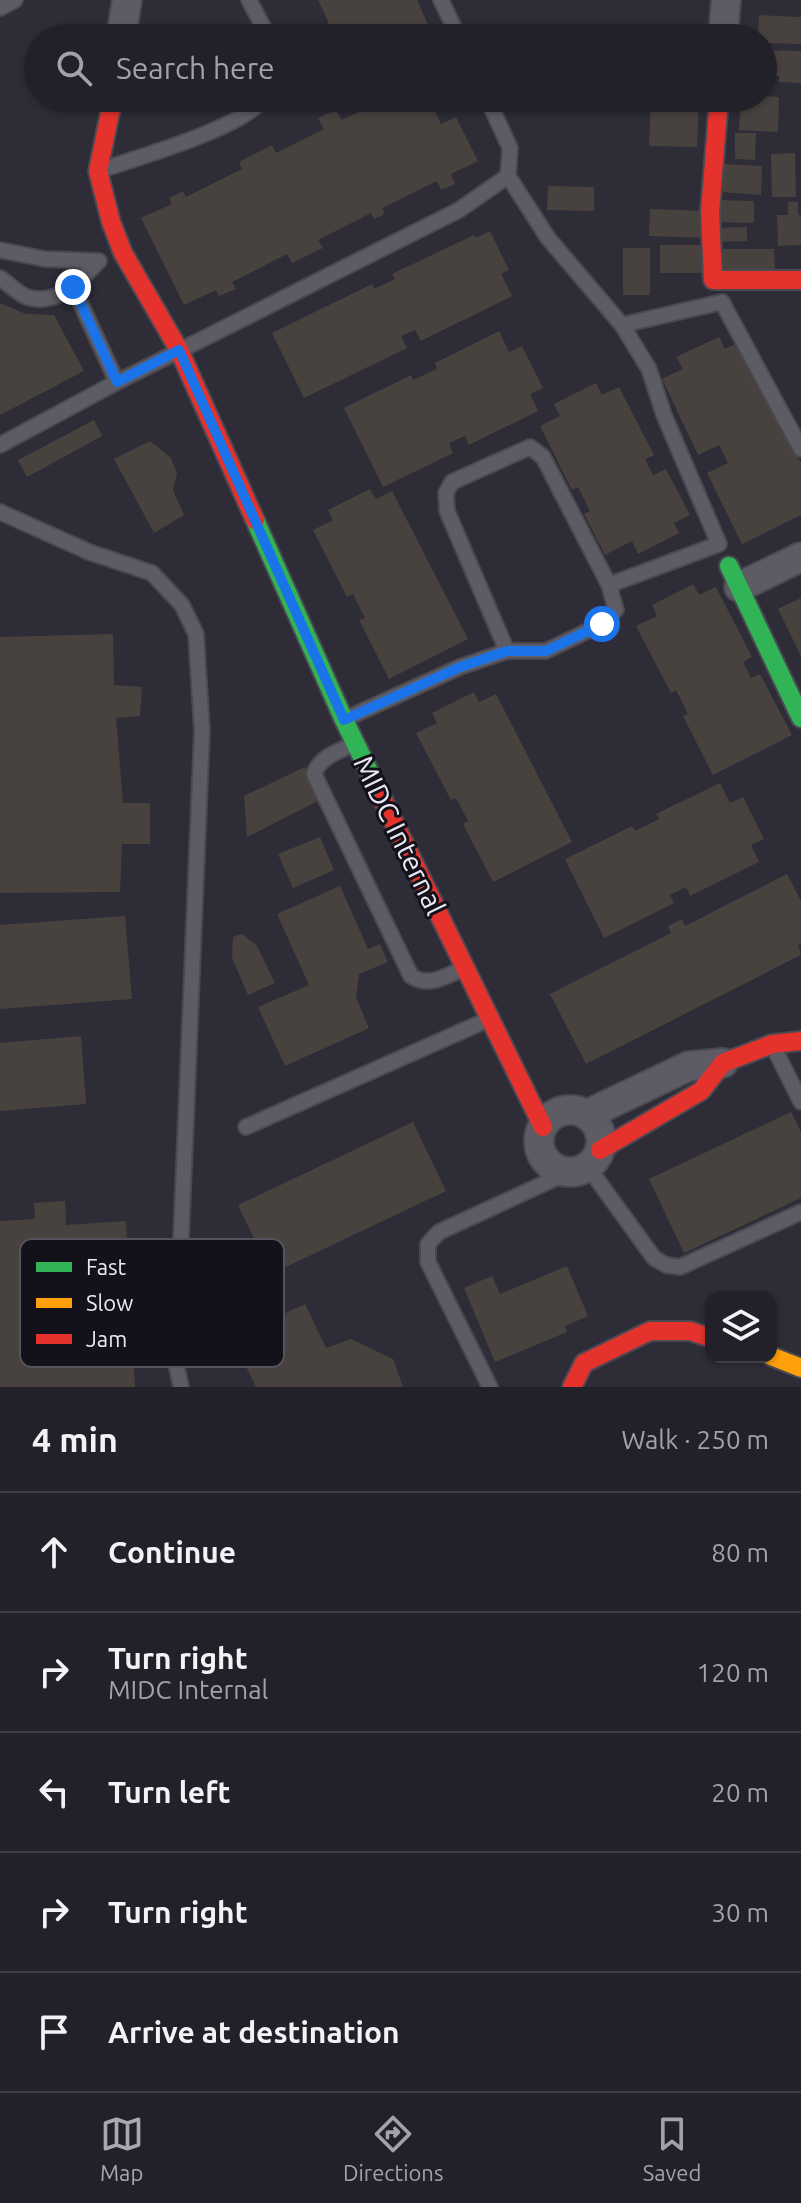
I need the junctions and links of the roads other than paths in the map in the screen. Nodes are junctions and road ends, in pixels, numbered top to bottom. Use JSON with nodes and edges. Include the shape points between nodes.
{"nodes":[{"id":1,"x":15,"y":0,"type":"edge"},
{"id":2,"x":127,"y":0,"type":"edge"},
{"id":3,"x":249,"y":0,"type":"edge"},
{"id":4,"x":441,"y":0,"type":"edge"},
{"id":5,"x":726,"y":0,"type":"edge"},
{"id":6,"x":0,"y":8,"type":"edge"},
{"id":7,"x":123,"y":24,"type":"edge"},
{"id":8,"x":262,"y":24,"type":"edge"},
{"id":9,"x":452,"y":24,"type":"edge"},
{"id":10,"x":724,"y":24,"type":"edge"},
{"id":11,"x":110,"y":112,"type":"edge"},
{"id":12,"x":248,"y":112,"type":"edge"},
{"id":13,"x":493,"y":112,"type":"edge"},
{"id":14,"x":718,"y":112,"type":"edge"},
{"id":15,"x":98,"y":171,"type":"junction"},
{"id":16,"x":508,"y":176,"type":"junction"},
{"id":17,"x":0,"y":248,"type":"edge"},
{"id":18,"x":123,"y":253,"type":"junction"},
{"id":19,"x":99,"y":261,"type":"junction"},
{"id":20,"x":0,"y":278,"type":"edge"},
{"id":21,"x":801,"y":280,"type":"edge"},
{"id":22,"x":73,"y":287,"type":"junction"},
{"id":23,"x":622,"y":325,"type":"junction"},
{"id":24,"x":179,"y":350,"type":"junction"},
{"id":25,"x":117,"y":382,"type":"junction"},
{"id":26,"x":0,"y":445,"type":"edge"},
{"id":27,"x":801,"y":449,"type":"edge"},
{"id":28,"x":0,"y":512,"type":"edge"},
{"id":29,"x":801,"y":557,"type":"edge"},
{"id":30,"x":734,"y":576,"type":"joint"},
{"id":31,"x":609,"y":585,"type":"junction"},
{"id":32,"x":507,"y":651,"type":"junction"},
{"id":33,"x":801,"y":716,"type":"edge"},
{"id":34,"x":344,"y":720,"type":"junction"},
{"id":35,"x":356,"y":743,"type":"junction"},
{"id":36,"x":464,"y":968,"type":"junction"},
{"id":37,"x":489,"y":1019,"type":"junction"},
{"id":38,"x":801,"y":1041,"type":"edge"},
{"id":39,"x":772,"y":1044,"type":"junction"},
{"id":40,"x":723,"y":1063,"type":"junction"},
{"id":41,"x":689,"y":1066,"type":"junction"},
{"id":42,"x":701,"y":1091,"type":"junction"},
{"id":43,"x":801,"y":1102,"type":"edge"},
{"id":44,"x":586,"y":1115,"type":"junction"},
{"id":45,"x":246,"y":1127,"type":"dead end"},
{"id":46,"x":543,"y":1127,"type":"junction"},
{"id":47,"x":586,"y":1163,"type":"junction"},
{"id":48,"x":801,"y":1212,"type":"edge"},
{"id":49,"x":181,"y":1239,"type":"edge"},
{"id":50,"x":705,"y":1336,"type":"edge"},
{"id":51,"x":777,"y":1358,"type":"edge"},
{"id":52,"x":177,"y":1367,"type":"edge"},
{"id":53,"x":801,"y":1368,"type":"edge"},
{"id":54,"x":181,"y":1387,"type":"edge"},
{"id":55,"x":490,"y":1387,"type":"edge"},
{"id":56,"x":572,"y":1387,"type":"edge"}],
"edges":[{"from":1,"to":6,"type":"lane"},
{"from":2,"to":7,"type":"street"},
{"from":3,"to":8,"type":"lane"},
{"from":4,"to":9,"type":"lane"},
{"from":5,"to":10,"type":"street"},
{"from":11,"to":15,"type":"street","name":"MIDC Internal"},
{"from":12,"to":15,"type":"lane"},
{"from":13,"to":16,"type":"lane","via":[[510,148]]},
{"from":14,"to":21,"type":"street","via":[[711,189],[713,280]]},
{"from":15,"to":18,"type":"street","name":"MIDC Internal"},
{"from":16,"to":23,"type":"lane","via":[[548,238]]},
{"from":16,"to":24,"type":"lane","via":[[459,210]]},
{"from":17,"to":19,"type":"lane","via":[[45,259]]},
{"from":18,"to":19,"type":"lane"},
{"from":18,"to":24,"type":"street","name":"MIDC Internal"},
{"from":19,"to":22,"type":"lane"},
{"from":20,"to":22,"type":"lane","via":[[27,297],[56,297]]},
{"from":22,"to":25,"type":"lane"},
{"from":23,"to":27,"type":"lane","via":[[722,302]]},
{"from":23,"to":31,"type":"lane","via":[[649,369],[719,544]]},
{"from":24,"to":25,"type":"lane"},
{"from":24,"to":34,"type":"street","name":"MIDC Internal"},
{"from":25,"to":26,"type":"lane"},
{"from":28,"to":49,"type":"lane","via":[[152,573],[182,605],[196,634],[202,731]]},
{"from":29,"to":30,"type":"street"},
{"from":30,"to":33,"type":"street"},
{"from":31,"to":32,"type":"lane","via":[[616,610],[602,624],[546,651]]},
{"from":31,"to":32,"type":"lane","via":[[536,449],[530,447],[452,482],[446,493],[447,511]]},
{"from":32,"to":34,"type":"lane"},
{"from":34,"to":35,"type":"street","name":"MIDC Internal"},
{"from":35,"to":36,"type":"street","name":"MIDC Internal"},
{"from":35,"to":36,"type":"lane","via":[[322,760],[314,774],[404,962],[418,981],[430,982]]},
{"from":36,"to":37,"type":"street","name":"MIDC Internal"},
{"from":37,"to":45,"type":"lane"},
{"from":37,"to":46,"type":"street","name":"MIDC Internal"},
{"from":38,"to":39,"type":"street"},
{"from":39,"to":40,"type":"street"},
{"from":39,"to":43,"type":"lane"},
{"from":40,"to":41,"type":"street"},
{"from":40,"to":42,"type":"street"},
{"from":41,"to":42,"type":"lane"},
{"from":41,"to":44,"type":"street"},
{"from":42,"to":47,"type":"street"},
{"from":44,"to":46,"type":"street","via":[[557,1113]]},
{"from":44,"to":47,"type":"street","via":[[599,1131]]},
{"from":46,"to":47,"type":"street","via":[[543,1157],[559,1170]]},
{"from":47,"to":48,"type":"lane","via":[[654,1258],[666,1265],[680,1267]]},
{"from":47,"to":55,"type":"lane","via":[[439,1232],[428,1244],[428,1262]]},
{"from":50,"to":56,"type":"street","via":[[650,1331],[584,1363]]},
{"from":51,"to":53,"type":"street"},
{"from":52,"to":54,"type":"lane"}]}
